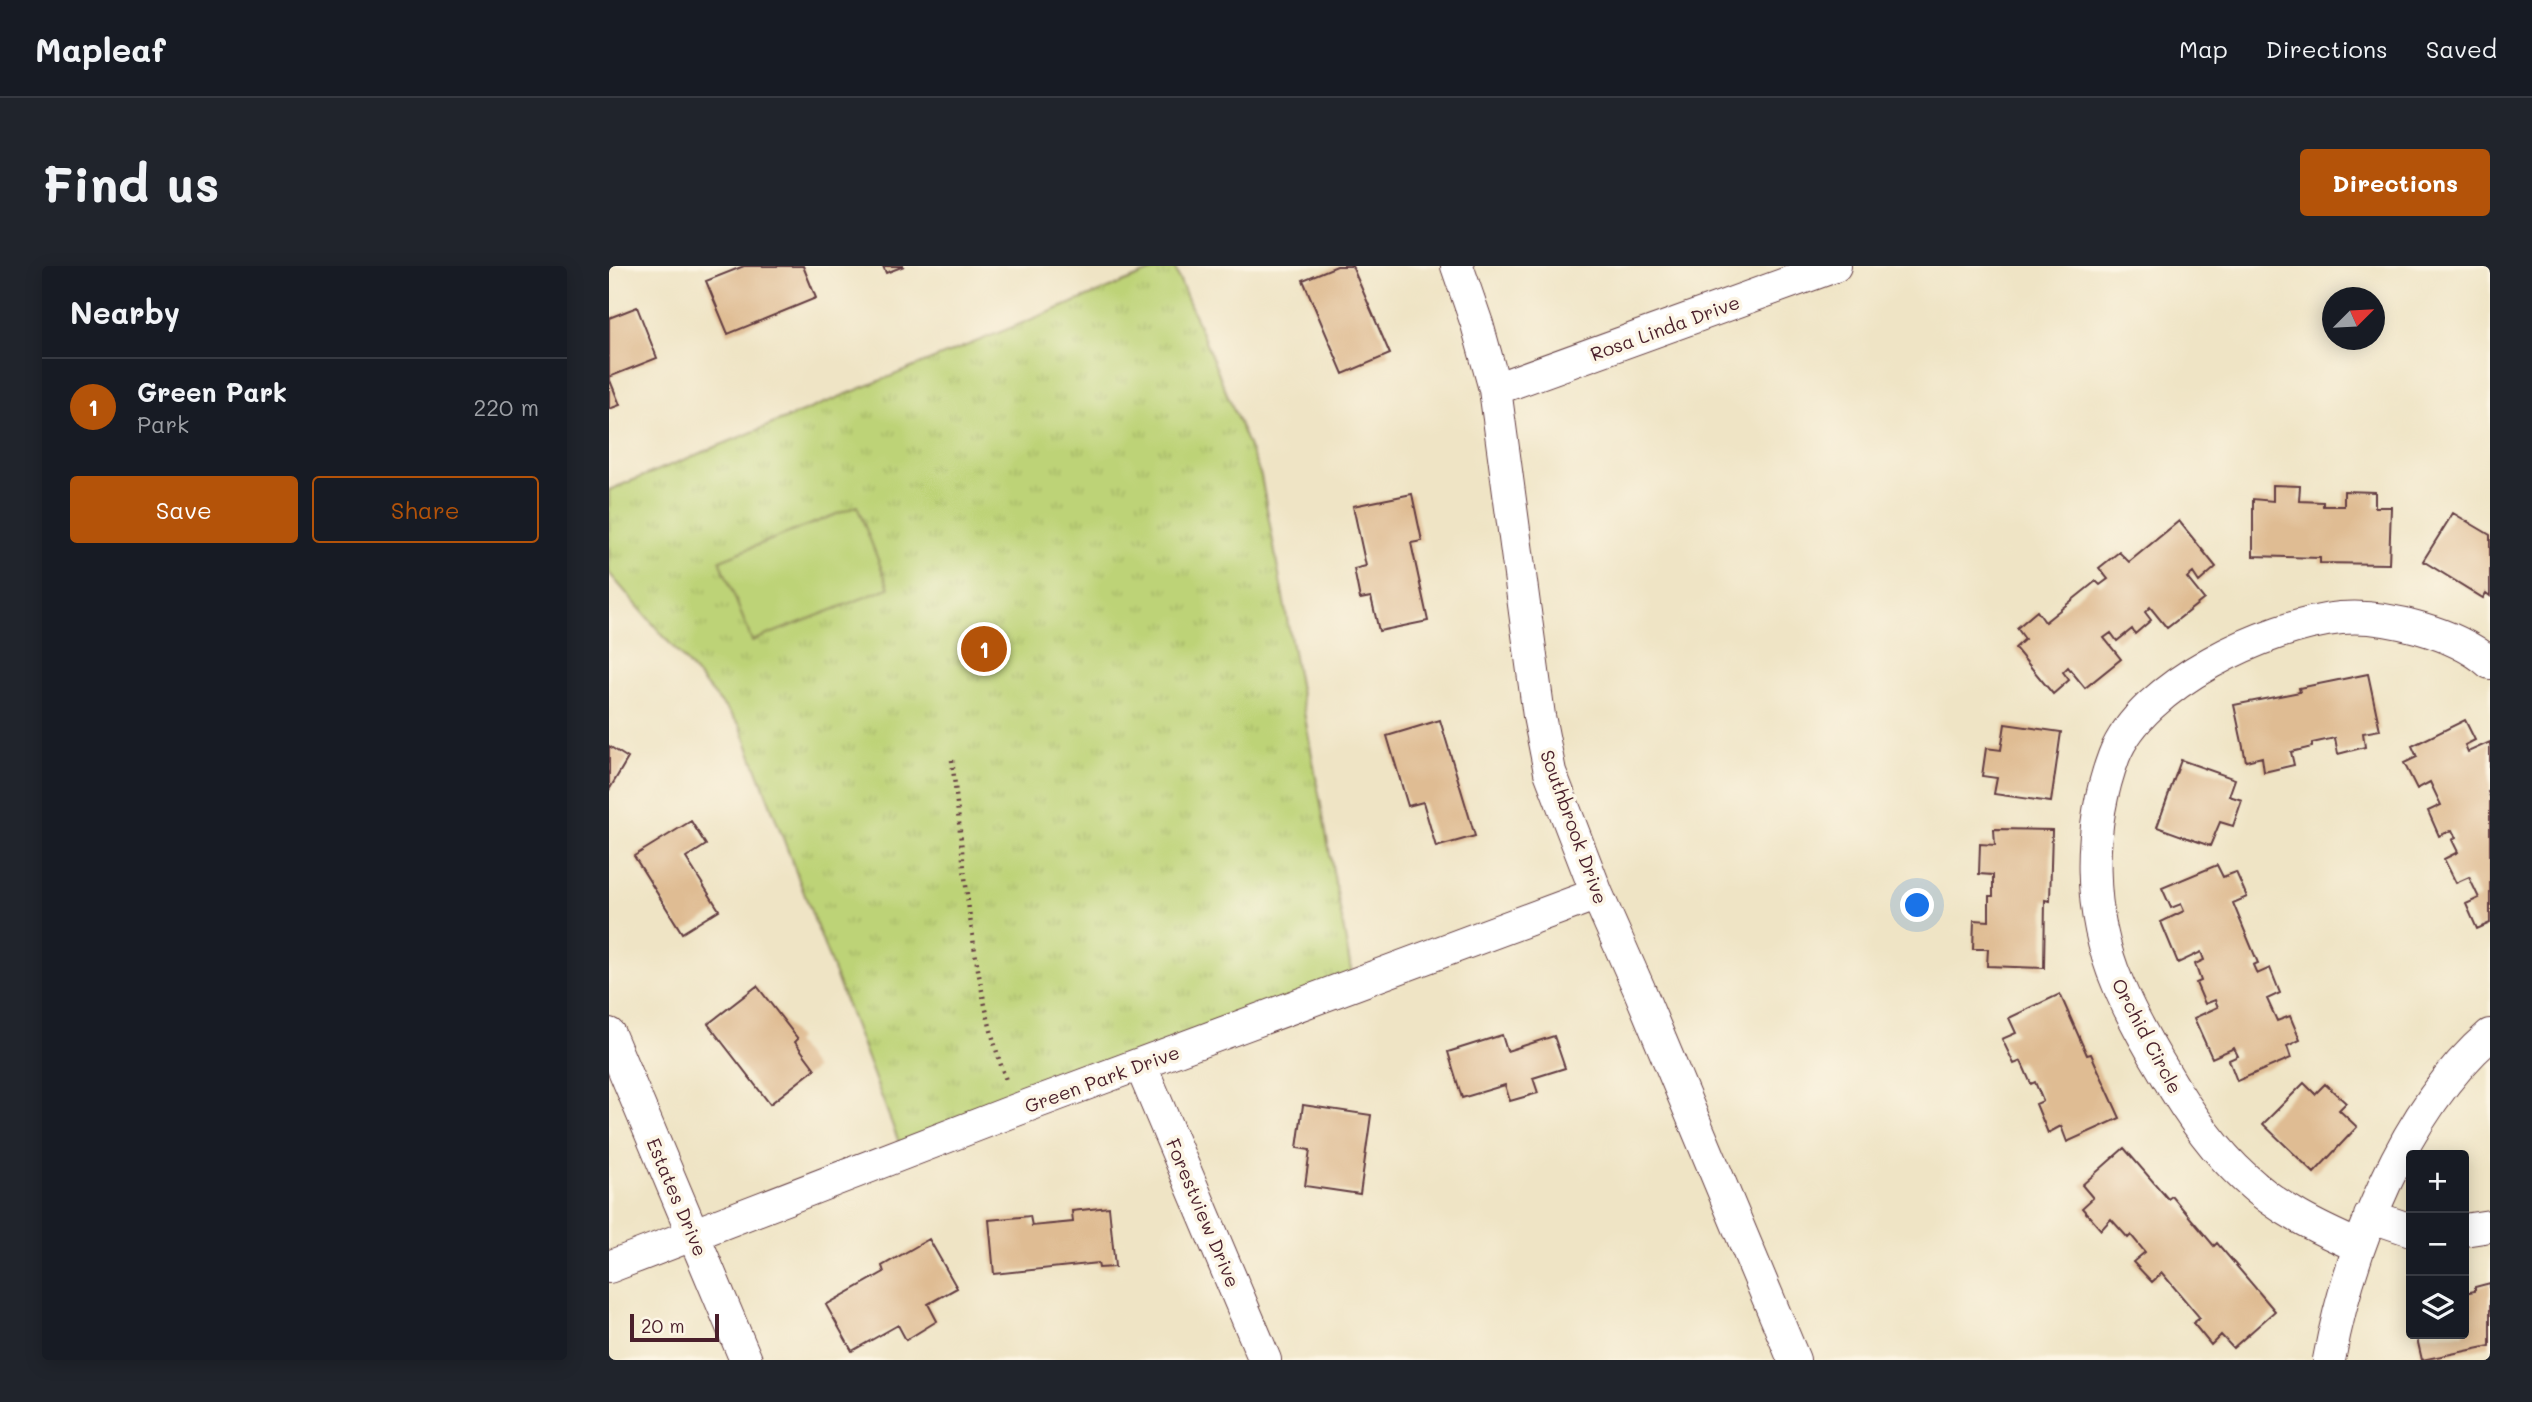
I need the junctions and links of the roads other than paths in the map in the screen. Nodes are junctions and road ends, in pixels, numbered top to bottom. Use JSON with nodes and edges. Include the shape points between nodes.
{"nodes":[{"id":1,"x":1457,"y":266,"type":"edge"},
{"id":2,"x":1835,"y":266,"type":"edge"},
{"id":3,"x":1495,"y":389,"type":"junction"},
{"id":4,"x":2490,"y":663,"type":"edge"},
{"id":5,"x":1597,"y":894,"type":"junction"},
{"id":6,"x":609,"y":1034,"type":"edge"},
{"id":7,"x":2490,"y":1035,"type":"edge"},
{"id":8,"x":1141,"y":1066,"type":"junction"},
{"id":9,"x":2370,"y":1216,"type":"junction"},
{"id":10,"x":2490,"y":1226,"type":"edge"},
{"id":11,"x":2406,"y":1228,"type":"edge"},
{"id":12,"x":2469,"y":1229,"type":"edge"},
{"id":13,"x":694,"y":1236,"type":"junction"},
{"id":14,"x":2358,"y":1246,"type":"junction"},
{"id":15,"x":609,"y":1267,"type":"edge"},
{"id":16,"x":746,"y":1360,"type":"edge"},
{"id":17,"x":1265,"y":1360,"type":"edge"},
{"id":18,"x":1794,"y":1360,"type":"edge"},
{"id":19,"x":2329,"y":1360,"type":"edge"}],
"edges":[{"from":1,"to":3,"type":"street","name":"Southbrook Drive"},
{"from":2,"to":3,"type":"street","name":"Rosa Linda Drive"},
{"from":3,"to":5,"type":"street","name":"Southbrook Drive","via":[[1550,772]]},
{"from":4,"to":14,"type":"street","name":"Orchid Circle","via":[[2453,641],[2380,620],[2309,622],[2276,632],[2204,666],[2155,700],[2115,754],[2102,795],[2095,886],[2104,943],[2117,984],[2149,1046],[2180,1099],[2245,1178],[2279,1206]]},
{"from":5,"to":8,"type":"street","name":"Green Park Drive"},
{"from":5,"to":18,"type":"street","name":"Southbrook Drive"},
{"from":6,"to":13,"type":"street","name":"Estates Drive"},
{"from":7,"to":9,"type":"street","via":[[2424,1114]]},
{"from":8,"to":13,"type":"street","name":"Green Park Drive","via":[[805,1190]]},
{"from":8,"to":17,"type":"street","name":"Forestview Drive"},
{"from":9,"to":11,"type":"street"},
{"from":9,"to":14,"type":"street"},
{"from":10,"to":12,"type":"street"},
{"from":13,"to":15,"type":"street","name":"Green Park Drive"},
{"from":13,"to":16,"type":"street","name":"Estates Drive"},
{"from":14,"to":19,"type":"street"}]}
